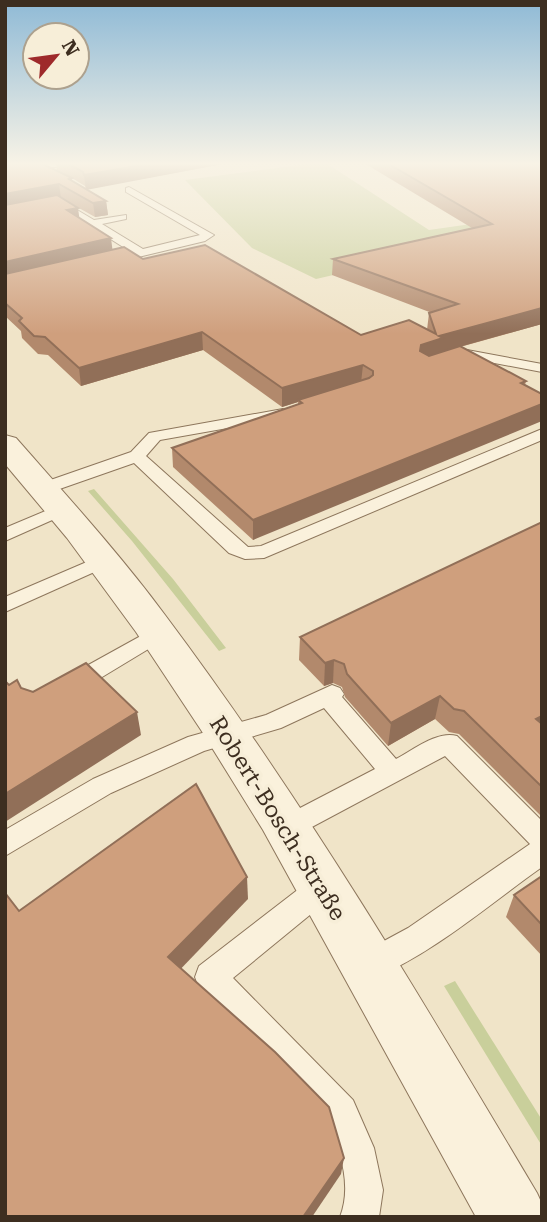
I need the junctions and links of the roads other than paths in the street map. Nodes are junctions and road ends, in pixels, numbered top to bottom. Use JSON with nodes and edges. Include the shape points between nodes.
{"nodes":[{"id":1,"x":88,"y":220,"type":"edge"},
{"id":2,"x":107,"y":220,"type":"edge"},
{"id":3,"x":183,"y":220,"type":"edge"},
{"id":4,"x":93,"y":223,"type":"junction"},
{"id":5,"x":141,"y":253,"type":"junction"},
{"id":6,"x":100,"y":263,"type":"edge"},
{"id":7,"x":467,"y":354,"type":"junction"},
{"id":8,"x":436,"y":364,"type":"edge"},
{"id":9,"x":542,"y":368,"type":"edge"},
{"id":10,"x":510,"y":377,"type":"edge"},
{"id":11,"x":304,"y":409,"type":"edge"},
{"id":12,"x":542,"y":434,"type":"edge"},
{"id":13,"x":5,"y":444,"type":"edge"},
{"id":14,"x":137,"y":456,"type":"junction"},
{"id":15,"x":54,"y":499,"type":"junction"},
{"id":16,"x":5,"y":535,"type":"edge"},
{"id":17,"x":103,"y":561,"type":"junction"},
{"id":18,"x":5,"y":605,"type":"edge"},
{"id":19,"x":157,"y":634,"type":"junction"},
{"id":20,"x":49,"y":698,"type":"edge"},
{"id":21,"x":227,"y":734,"type":"junction"},
{"id":22,"x":393,"y":773,"type":"junction"},
{"id":23,"x":286,"y":828,"type":"junction"},
{"id":24,"x":542,"y":839,"type":"edge"},
{"id":25,"x":5,"y":844,"type":"edge"},
{"id":26,"x":542,"y":851,"type":"edge"},
{"id":27,"x":323,"y":887,"type":"junction"},
{"id":28,"x":371,"y":964,"type":"junction"},
{"id":29,"x":358,"y":1217,"type":"edge"},
{"id":30,"x":513,"y":1217,"type":"edge"}],
"edges":[{"from":1,"to":4,"type":"lane"},
{"from":2,"to":4,"type":"lane"},
{"from":3,"to":5,"type":"lane","via":[[208,234]]},
{"from":4,"to":5,"type":"lane"},
{"from":5,"to":6,"type":"lane"},
{"from":7,"to":8,"type":"lane"},
{"from":7,"to":9,"type":"lane"},
{"from":7,"to":10,"type":"lane"},
{"from":11,"to":14,"type":"lane","via":[[155,436]]},
{"from":12,"to":14,"type":"lane","via":[[253,554],[236,549]]},
{"from":13,"to":15,"type":"street","name":"Robert-Bosch-Straße"},
{"from":14,"to":15,"type":"lane"},
{"from":15,"to":16,"type":"lane"},
{"from":15,"to":17,"type":"street","name":"Robert-Bosch-Straße"},
{"from":17,"to":18,"type":"lane"},
{"from":17,"to":19,"type":"street","name":"Robert-Bosch-Straße"},
{"from":19,"to":20,"type":"lane"},
{"from":19,"to":21,"type":"street","name":"Robert-Bosch-Straße"},
{"from":21,"to":22,"type":"lane","via":[[273,722],[330,695]]},
{"from":21,"to":23,"type":"street","name":"Robert-Bosch-Straße"},
{"from":21,"to":25,"type":"lane","via":[[102,786]]},
{"from":22,"to":23,"type":"lane"},
{"from":22,"to":24,"type":"lane","via":[[448,743]]},
{"from":23,"to":27,"type":"street","name":"Robert-Bosch-Straße"},
{"from":26,"to":28,"type":"lane","via":[[418,938]]},
{"from":27,"to":28,"type":"street","name":"Robert-Bosch-Straße"},
{"from":27,"to":29,"type":"lane","via":[[210,977],[341,1112],[356,1148],[365,1190]]},
{"from":28,"to":30,"type":"street","name":"Robert-Bosch-Straße"}]}
